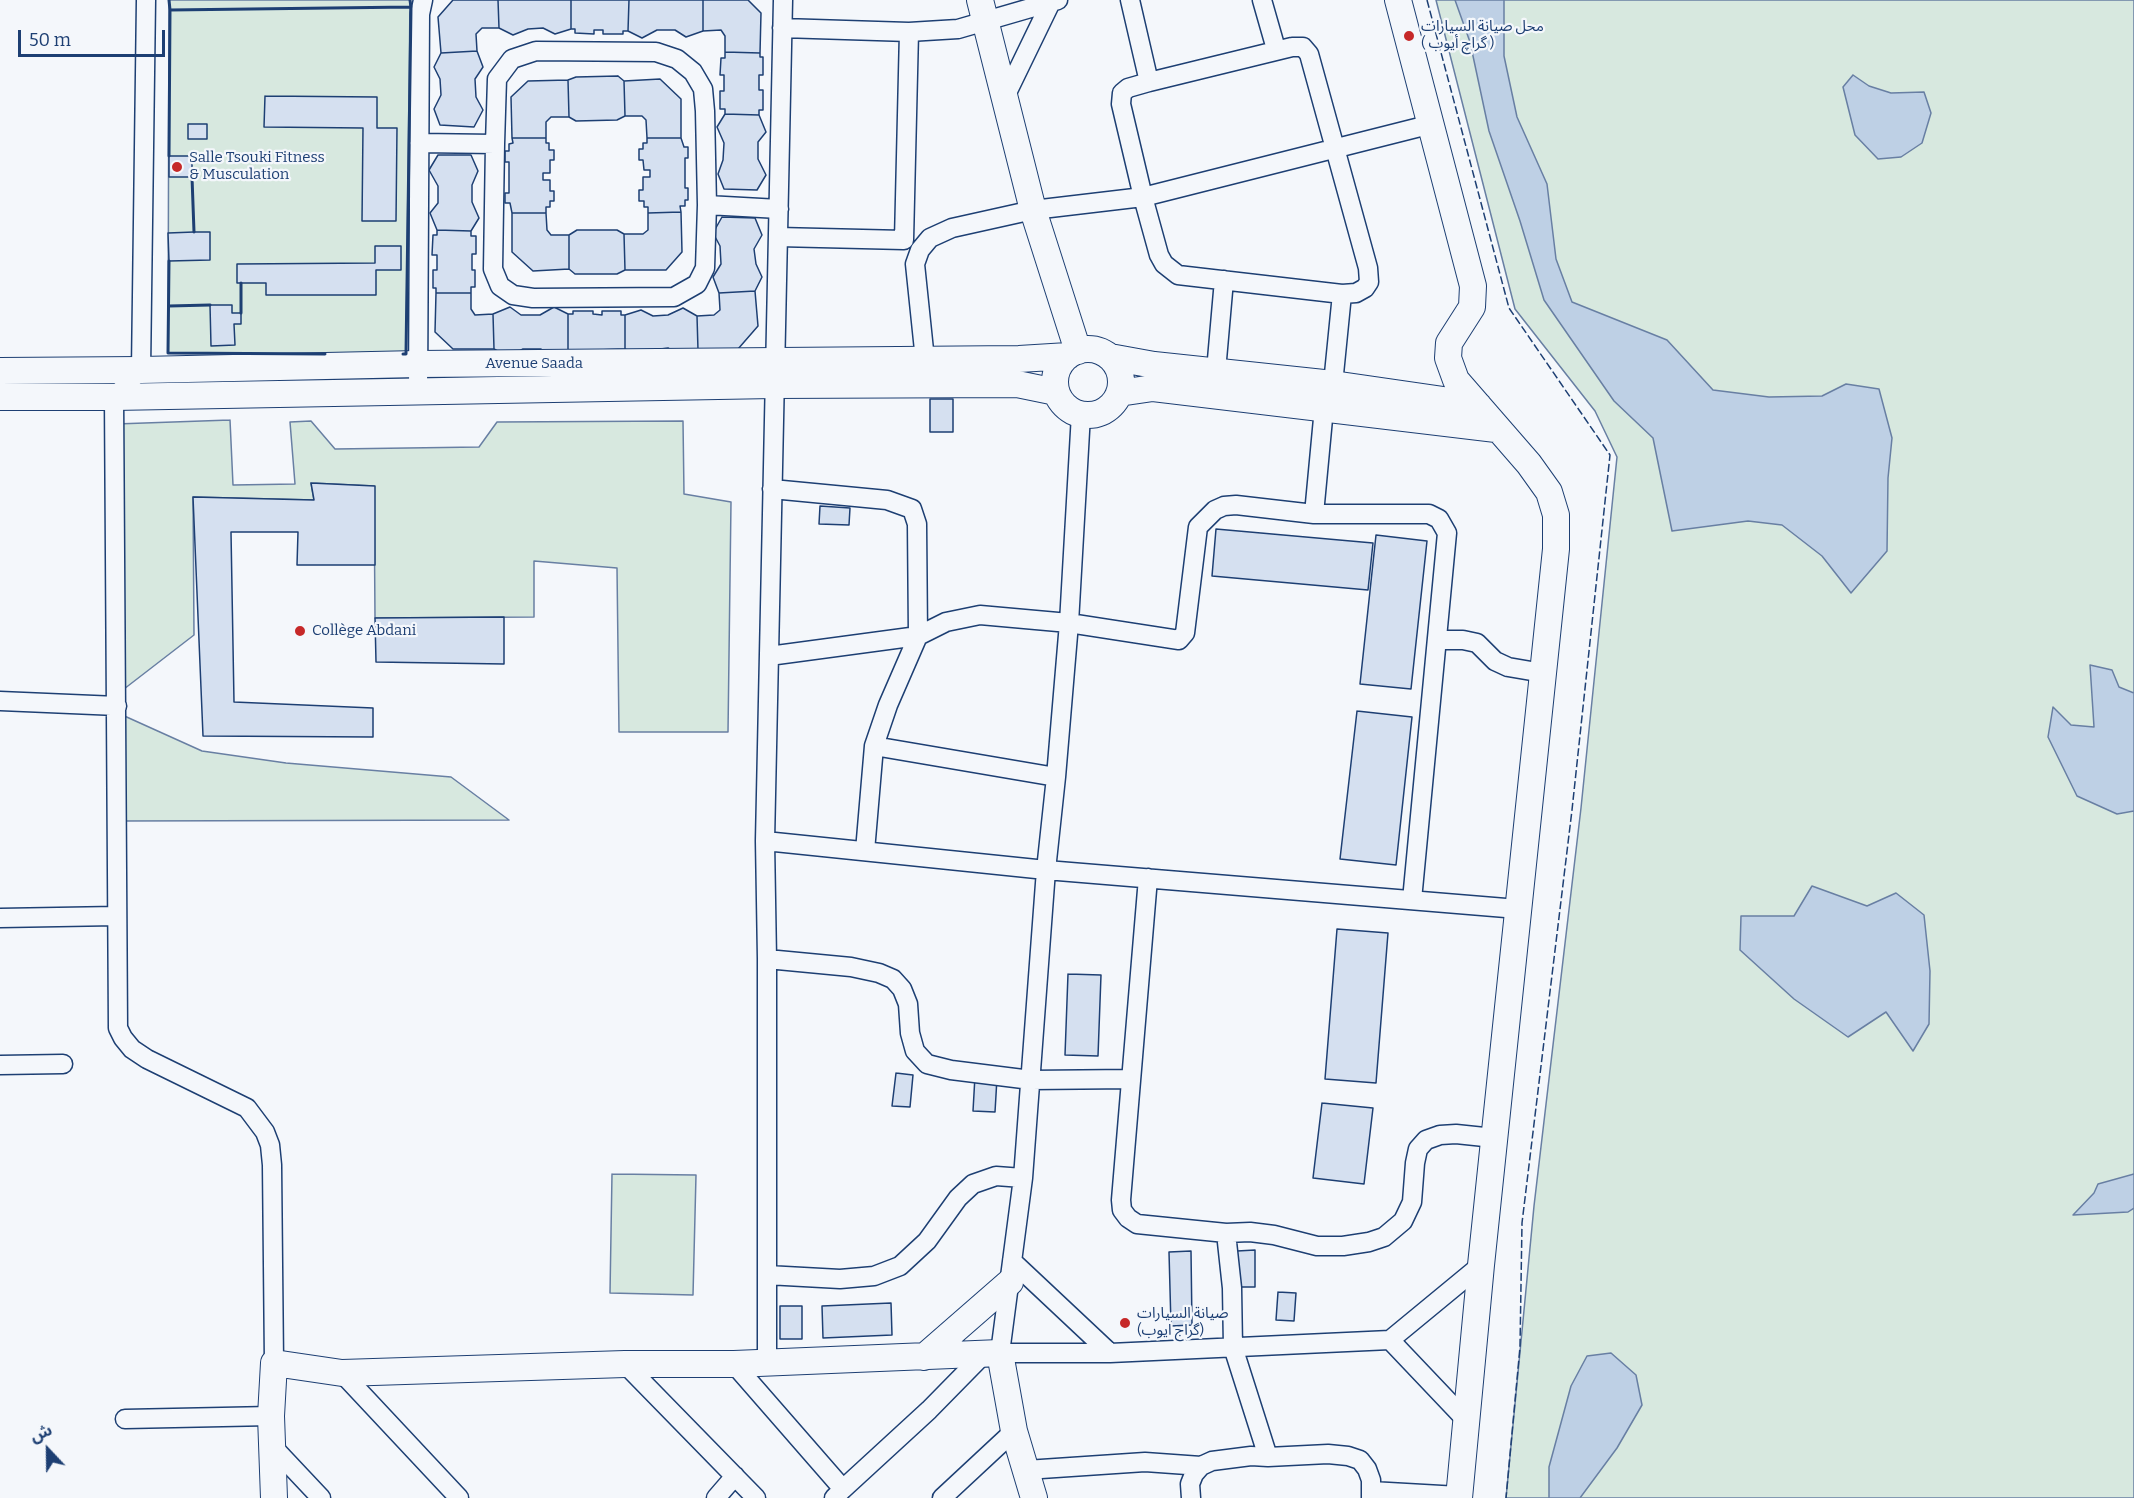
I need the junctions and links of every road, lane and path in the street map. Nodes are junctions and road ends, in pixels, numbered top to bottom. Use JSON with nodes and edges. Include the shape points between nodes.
{"nodes":[{"id":1,"x":146,"y":0,"type":"edge"},
{"id":2,"x":423,"y":0,"type":"edge"},
{"id":3,"x":783,"y":0,"type":"edge"},
{"id":4,"x":1130,"y":0,"type":"edge"},
{"id":5,"x":1262,"y":0,"type":"edge"},
{"id":6,"x":1398,"y":0,"type":"edge"},
{"id":7,"x":1053,"y":1,"type":"edge"},
{"id":8,"x":983,"y":10,"type":"edge"},
{"id":9,"x":782,"y":27,"type":"junction"},
{"id":10,"x":909,"y":32,"type":"junction"},
{"id":11,"x":1276,"y":49,"type":"junction"},
{"id":12,"x":1149,"y":82,"type":"junction"},
{"id":13,"x":1004,"y":99,"type":"junction"},
{"id":14,"x":1432,"y":124,"type":"junction"},
{"id":15,"x":419,"y":143,"type":"junction"},
{"id":16,"x":495,"y":144,"type":"junction"},
{"id":17,"x":1335,"y":149,"type":"junction"},
{"id":18,"x":1143,"y":197,"type":"junction"},
{"id":19,"x":707,"y":205,"type":"junction"},
{"id":20,"x":779,"y":209,"type":"junction"},
{"id":21,"x":1034,"y":210,"type":"junction"},
{"id":22,"x":778,"y":237,"type":"junction"},
{"id":23,"x":904,"y":240,"type":"junction"},
{"id":24,"x":920,"y":250,"type":"junction"},
{"id":25,"x":1224,"y":280,"type":"junction"},
{"id":26,"x":1341,"y":294,"type":"junction"},
{"id":27,"x":1073,"y":354,"type":"junction"},
{"id":28,"x":1110,"y":357,"type":"junction"},
{"id":29,"x":925,"y":360,"type":"junction"},
{"id":30,"x":418,"y":364,"type":"junction"},
{"id":31,"x":141,"y":370,"type":"junction"},
{"id":32,"x":0,"y":371,"type":"edge"},
{"id":33,"x":774,"y":374,"type":"junction"},
{"id":34,"x":1212,"y":382,"type":"junction"},
{"id":35,"x":1333,"y":384,"type":"junction"},
{"id":36,"x":1056,"y":392,"type":"junction"},
{"id":37,"x":418,"y":393,"type":"junction"},
{"id":38,"x":1119,"y":393,"type":"junction"},
{"id":39,"x":0,"y":397,"type":"edge"},
{"id":40,"x":114,"y":397,"type":"junction"},
{"id":41,"x":1478,"y":405,"type":"junction"},
{"id":42,"x":1324,"y":408,"type":"junction"},
{"id":43,"x":1081,"y":414,"type":"junction"},
{"id":44,"x":1496,"y":429,"type":"junction"},
{"id":45,"x":772,"y":489,"type":"junction"},
{"id":46,"x":1314,"y":514,"type":"junction"},
{"id":47,"x":1069,"y":623,"type":"junction"},
{"id":48,"x":918,"y":636,"type":"junction"},
{"id":49,"x":1437,"y":640,"type":"junction"},
{"id":50,"x":769,"y":656,"type":"junction"},
{"id":51,"x":1543,"y":673,"type":"junction"},
{"id":52,"x":0,"y":701,"type":"edge"},
{"id":53,"x":117,"y":706,"type":"junction"},
{"id":54,"x":874,"y":746,"type":"junction"},
{"id":55,"x":1056,"y":777,"type":"junction"},
{"id":56,"x":765,"y":841,"type":"junction"},
{"id":57,"x":865,"y":851,"type":"junction"},
{"id":58,"x":1046,"y":870,"type":"junction"},
{"id":59,"x":1148,"y":878,"type":"junction"},
{"id":60,"x":1412,"y":900,"type":"junction"},
{"id":61,"x":1518,"y":909,"type":"junction"},
{"id":62,"x":116,"y":916,"type":"junction"},
{"id":63,"x":0,"y":918,"type":"edge"},
{"id":64,"x":767,"y":959,"type":"junction"},
{"id":65,"x":63,"y":1064,"type":"dead end"},
{"id":66,"x":0,"y":1065,"type":"edge"},
{"id":67,"x":1131,"y":1079,"type":"junction"},
{"id":68,"x":1031,"y":1080,"type":"junction"},
{"id":69,"x":1494,"y":1138,"type":"junction"},
{"id":70,"x":1023,"y":1178,"type":"junction"},
{"id":71,"x":1226,"y":1233,"type":"junction"},
{"id":72,"x":1481,"y":1265,"type":"junction"},
{"id":73,"x":1011,"y":1271,"type":"junction"},
{"id":74,"x":767,"y":1275,"type":"junction"},
{"id":75,"x":1390,"y":1340,"type":"junction"},
{"id":76,"x":1233,"y":1347,"type":"junction"},
{"id":77,"x":992,"y":1353,"type":"junction"},
{"id":78,"x":1110,"y":1353,"type":"junction"},
{"id":79,"x":924,"y":1357,"type":"junction"},
{"id":80,"x":274,"y":1363,"type":"junction"},
{"id":81,"x":767,"y":1363,"type":"junction"},
{"id":82,"x":625,"y":1364,"type":"junction"},
{"id":83,"x":734,"y":1364,"type":"junction"},
{"id":84,"x":342,"y":1373,"type":"junction"},
{"id":85,"x":271,"y":1416,"type":"junction"},
{"id":86,"x":125,"y":1419,"type":"dead end"},
{"id":87,"x":1466,"y":1420,"type":"junction"},
{"id":88,"x":1014,"y":1431,"type":"junction"},
{"id":89,"x":273,"y":1447,"type":"junction"},
{"id":90,"x":1268,"y":1457,"type":"junction"},
{"id":91,"x":1201,"y":1466,"type":"junction"},
{"id":92,"x":1026,"y":1470,"type":"junction"},
{"id":93,"x":735,"y":1476,"type":"junction"},
{"id":94,"x":839,"y":1493,"type":"edge"},
{"id":95,"x":1371,"y":1495,"type":"edge"},
{"id":96,"x":1459,"y":1497,"type":"edge"},
{"id":97,"x":274,"y":1498,"type":"edge"},
{"id":98,"x":321,"y":1498,"type":"edge"},
{"id":99,"x":459,"y":1498,"type":"edge"},
{"id":100,"x":716,"y":1498,"type":"edge"},
{"id":101,"x":756,"y":1498,"type":"edge"},
{"id":102,"x":942,"y":1498,"type":"edge"},
{"id":103,"x":1034,"y":1498,"type":"edge"},
{"id":104,"x":1191,"y":1498,"type":"edge"}],
"edges":[{"from":1,"to":31,"type":"street"},
{"from":2,"to":15,"type":"street"},
{"from":3,"to":9,"type":"street"},
{"from":4,"to":12,"type":"street"},
{"from":5,"to":11,"type":"street"},
{"from":6,"to":14,"type":"street"},
{"from":7,"to":8,"type":"street"},
{"from":7,"to":13,"type":"street"},
{"from":8,"to":10,"type":"street","via":[[958,29]]},
{"from":8,"to":13,"type":"street"},
{"from":9,"to":10,"type":"street"},
{"from":9,"to":20,"type":"street"},
{"from":10,"to":23,"type":"street"},
{"from":11,"to":12,"type":"street"},
{"from":11,"to":17,"type":"street","via":[[1303,47],[1309,54]]},
{"from":12,"to":18,"type":"street","via":[[1128,88],[1122,93],[1121,104]]},
{"from":13,"to":21,"type":"street"},
{"from":14,"to":17,"type":"street"},
{"from":14,"to":41,"type":"street","via":[[1473,286],[1472,307],[1449,343],[1449,358],[1456,380]]},
{"from":15,"to":16,"type":"street"},
{"from":15,"to":30,"type":"street"},
{"from":16,"to":19,"type":"street","via":[[497,79],[512,59],[536,51],[656,52],[677,59],[693,72],[703,89]]},
{"from":16,"to":19,"type":"street","via":[[493,269],[500,286],[513,295],[674,297],[697,284],[705,268]]},
{"from":17,"to":18,"type":"street"},
{"from":17,"to":26,"type":"street","via":[[1369,282],[1356,293]]},
{"from":18,"to":21,"type":"street"},
{"from":18,"to":25,"type":"street","via":[[1164,264],[1178,275]]},
{"from":19,"to":20,"type":"street"},
{"from":20,"to":22,"type":"street"},
{"from":21,"to":24,"type":"street","via":[[952,228],[930,238]]},
{"from":21,"to":27,"type":"street"},
{"from":22,"to":23,"type":"street"},
{"from":22,"to":33,"type":"street"},
{"from":23,"to":24,"type":"street"},
{"from":24,"to":29,"type":"street","via":[[915,264]]},
{"from":25,"to":26,"type":"street"},
{"from":25,"to":34,"type":"street"},
{"from":26,"to":35,"type":"street"},
{"from":27,"to":28,"type":"street","via":[[1089,349]]},
{"from":27,"to":29,"type":"street","name":"Avenue Saada"},
{"from":27,"to":36,"type":"street","via":[[1057,372]]},
{"from":28,"to":34,"type":"street"},
{"from":28,"to":38,"type":"street","via":[[1121,375]]},
{"from":29,"to":33,"type":"street","name":"Avenue Saada"},
{"from":30,"to":31,"type":"street","name":"Avenue Saada"},
{"from":30,"to":33,"type":"street","name":"Avenue Saada"},
{"from":30,"to":37,"type":"street"},
{"from":31,"to":32,"type":"street","name":"Avenue Saada"},
{"from":31,"to":40,"type":"street"},
{"from":33,"to":36,"type":"street","name":"Avenue Saada","via":[[1017,384]]},
{"from":33,"to":37,"type":"street","name":"Avenue Saada"},
{"from":33,"to":45,"type":"street"},
{"from":34,"to":35,"type":"street"},
{"from":34,"to":38,"type":"street"},
{"from":34,"to":42,"type":"street"},
{"from":35,"to":41,"type":"street"},
{"from":36,"to":43,"type":"street","via":[[1070,410]]},
{"from":37,"to":40,"type":"street","name":"Avenue Saada"},
{"from":38,"to":43,"type":"street","via":[[1104,411]]},
{"from":39,"to":40,"type":"street","name":"Avenue Saada"},
{"from":40,"to":53,"type":"street"},
{"from":41,"to":44,"type":"street"},
{"from":42,"to":44,"type":"street"},
{"from":42,"to":46,"type":"street"},
{"from":43,"to":47,"type":"street"},
{"from":44,"to":51,"type":"street","via":[[1549,492],[1556,515]]},
{"from":45,"to":48,"type":"street","via":[[887,500],[912,509],[916,524]]},
{"from":45,"to":50,"type":"street"},
{"from":46,"to":47,"type":"street","via":[[1236,505],[1224,506],[1207,516],[1198,526],[1185,633],[1179,640]]},
{"from":46,"to":49,"type":"street","via":[[1429,514],[1439,519],[1447,533]]},
{"from":47,"to":48,"type":"street","via":[[980,615],[946,622]]},
{"from":47,"to":55,"type":"street"},
{"from":48,"to":50,"type":"street"},
{"from":48,"to":54,"type":"street"},
{"from":49,"to":51,"type":"street","via":[[1477,643],[1495,661],[1508,667]]},
{"from":49,"to":60,"type":"street"},
{"from":50,"to":56,"type":"street"},
{"from":51,"to":61,"type":"street"},
{"from":52,"to":53,"type":"street"},
{"from":53,"to":62,"type":"street"},
{"from":54,"to":55,"type":"street"},
{"from":54,"to":57,"type":"street"},
{"from":55,"to":58,"type":"street"},
{"from":56,"to":57,"type":"street"},
{"from":56,"to":64,"type":"street"},
{"from":57,"to":58,"type":"street"},
{"from":58,"to":59,"type":"street"},
{"from":58,"to":68,"type":"street"},
{"from":59,"to":60,"type":"street"},
{"from":59,"to":67,"type":"street"},
{"from":60,"to":61,"type":"street"},
{"from":61,"to":69,"type":"street"},
{"from":62,"to":63,"type":"street"},
{"from":62,"to":80,"type":"street","via":[[118,1028],[123,1038],[147,1059],[247,1108],[270,1145]]},
{"from":64,"to":68,"type":"street","via":[[851,967],[893,979],[908,1004],[915,1051],[927,1064]]},
{"from":64,"to":74,"type":"street"},
{"from":65,"to":66,"type":"street"},
{"from":67,"to":68,"type":"street"},
{"from":67,"to":71,"type":"street","via":[[1122,1210],[1137,1224]]},
{"from":68,"to":70,"type":"street"},
{"from":69,"to":71,"type":"street","via":[[1456,1134],[1426,1140],[1414,1163],[1412,1202],[1403,1221],[1384,1237],[1317,1246],[1274,1235]]},
{"from":69,"to":72,"type":"street"},
{"from":70,"to":73,"type":"street"},
{"from":70,"to":74,"type":"street","via":[[996,1176],[973,1184],[927,1241],[900,1266],[874,1276],[840,1279]]},
{"from":71,"to":76,"type":"street"},
{"from":72,"to":75,"type":"street"},
{"from":72,"to":87,"type":"street"},
{"from":73,"to":77,"type":"street"},
{"from":73,"to":78,"type":"street"},
{"from":73,"to":79,"type":"street"},
{"from":74,"to":81,"type":"street"},
{"from":75,"to":76,"type":"street"},
{"from":75,"to":87,"type":"street"},
{"from":76,"to":78,"type":"street"},
{"from":76,"to":90,"type":"street"},
{"from":77,"to":78,"type":"street"},
{"from":77,"to":79,"type":"street"},
{"from":77,"to":88,"type":"street"},
{"from":77,"to":94,"type":"street"},
{"from":79,"to":81,"type":"street"},
{"from":80,"to":84,"type":"street"},
{"from":80,"to":85,"type":"street"},
{"from":81,"to":83,"type":"street"},
{"from":82,"to":83,"type":"street"},
{"from":82,"to":84,"type":"street"},
{"from":82,"to":93,"type":"street"},
{"from":83,"to":94,"type":"street"},
{"from":84,"to":99,"type":"street"},
{"from":85,"to":86,"type":"street"},
{"from":85,"to":89,"type":"street"},
{"from":87,"to":96,"type":"street"},
{"from":88,"to":92,"type":"street"},
{"from":88,"to":102,"type":"street"},
{"from":89,"to":97,"type":"street"},
{"from":89,"to":98,"type":"street"},
{"from":90,"to":91,"type":"street","via":[[1230,1458]]},
{"from":90,"to":95,"type":"street","via":[[1328,1454],[1360,1460],[1371,1480]]},
{"from":91,"to":92,"type":"street","via":[[1145,1462]]},
{"from":91,"to":104,"type":"street","via":[[1190,1484]]},
{"from":92,"to":103,"type":"street"},
{"from":93,"to":100,"type":"street"},
{"from":93,"to":101,"type":"street"},
{"from":95,"to":96,"type":"street"}]}
